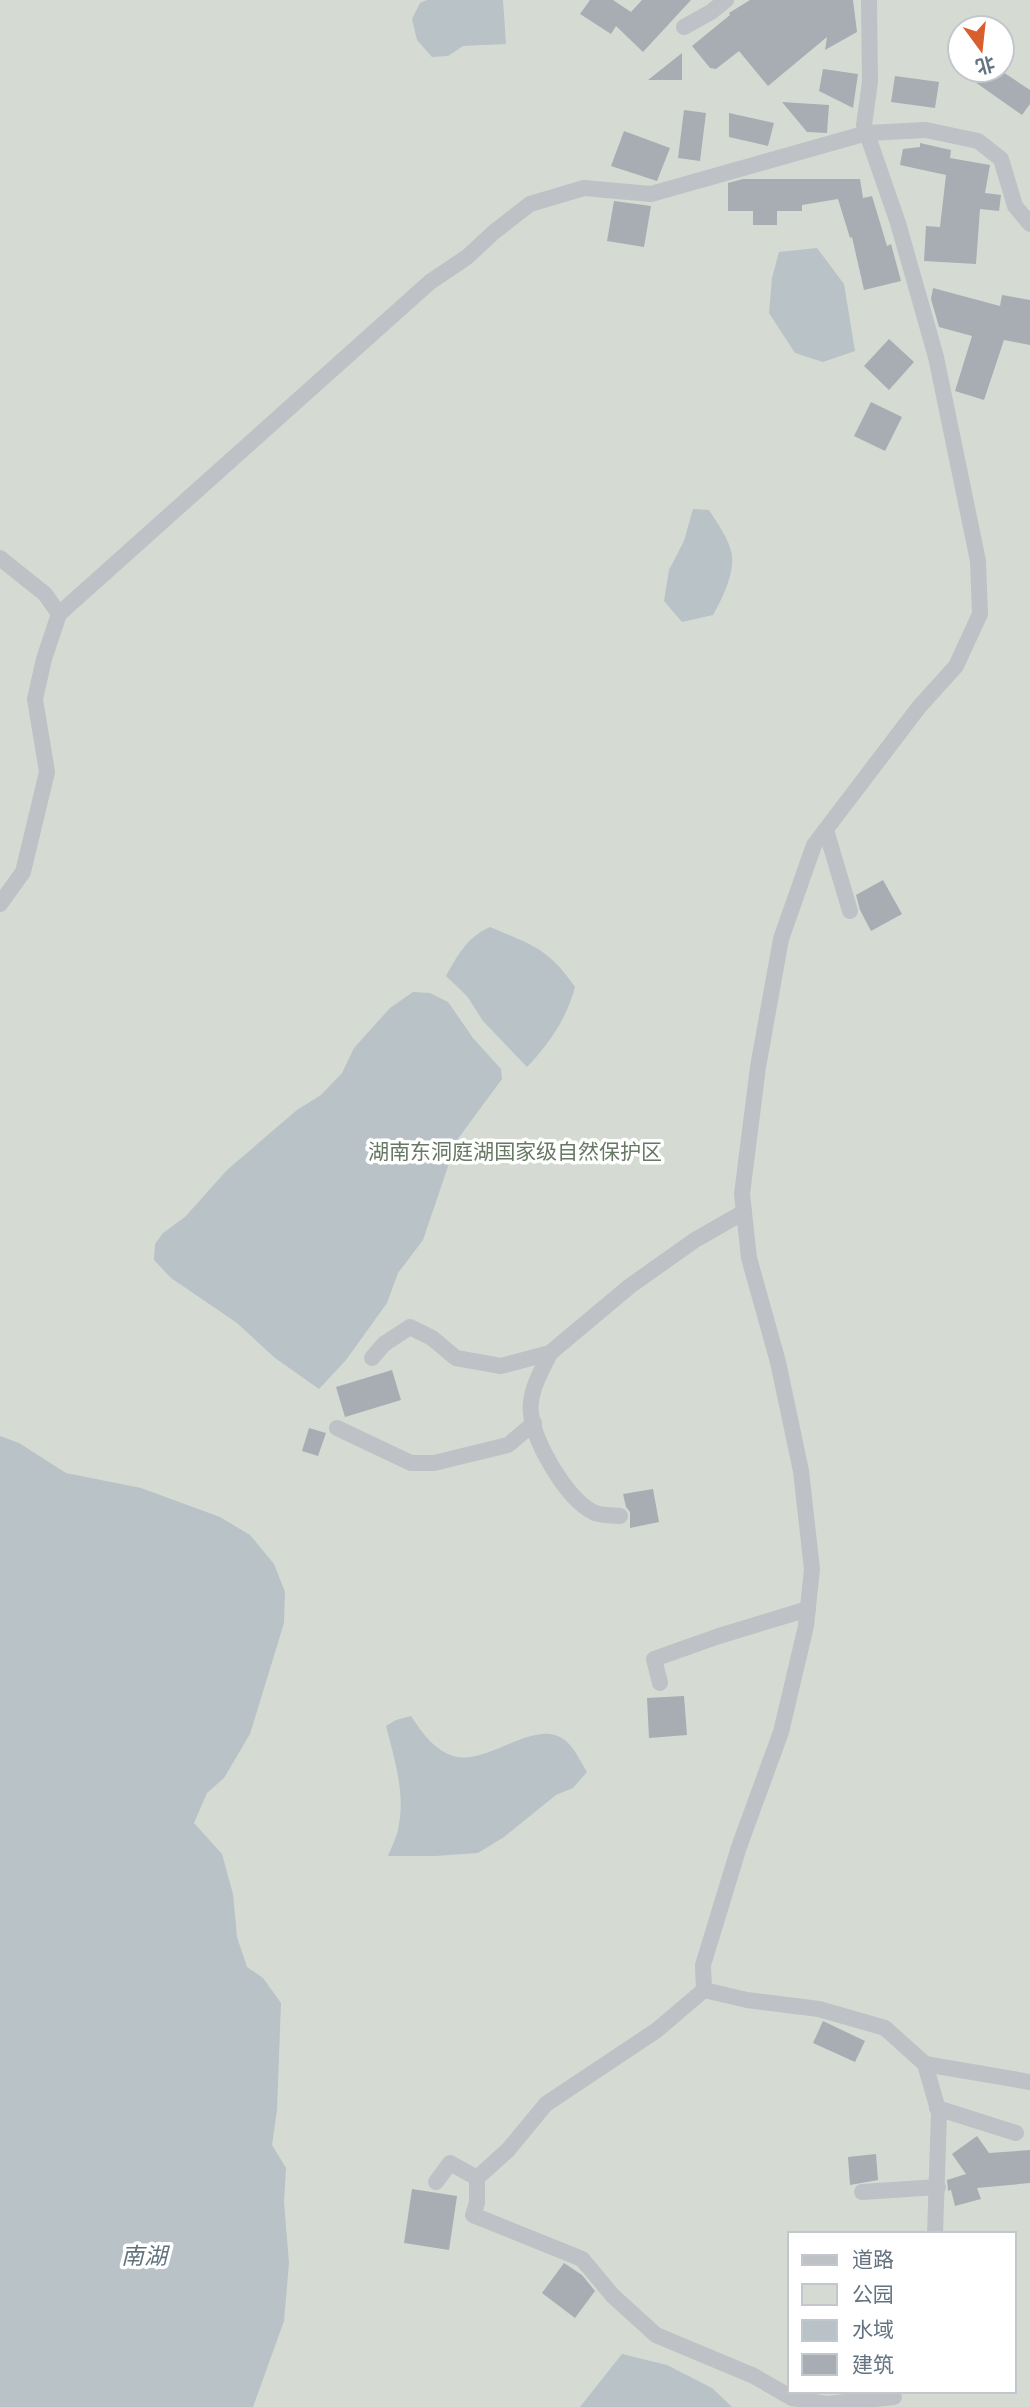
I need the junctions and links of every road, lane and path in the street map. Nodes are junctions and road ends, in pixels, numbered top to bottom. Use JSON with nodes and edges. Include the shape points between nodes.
{"nodes":[{"id":1,"x":726,"y":0,"type":"edge"},
{"id":2,"x":869,"y":0,"type":"edge"},
{"id":3,"x":684,"y":27,"type":"dead end"},
{"id":4,"x":867,"y":133,"type":"junction"},
{"id":5,"x":1030,"y":224,"type":"edge"},
{"id":6,"x":0,"y":558,"type":"edge"},
{"id":7,"x":58,"y":614,"type":"junction"},
{"id":8,"x":826,"y":830,"type":"junction"},
{"id":9,"x":0,"y":904,"type":"edge"},
{"id":10,"x":850,"y":911,"type":"dead end"},
{"id":11,"x":744,"y":1212,"type":"junction"},
{"id":12,"x":550,"y":1353,"type":"junction"},
{"id":13,"x":372,"y":1358,"type":"dead end"},
{"id":14,"x":534,"y":1423,"type":"junction"},
{"id":15,"x":337,"y":1428,"type":"dead end"},
{"id":16,"x":620,"y":1516,"type":"dead end"},
{"id":17,"x":808,"y":1609,"type":"junction"},
{"id":18,"x":660,"y":1683,"type":"dead end"},
{"id":19,"x":704,"y":1990,"type":"junction"},
{"id":20,"x":925,"y":2064,"type":"junction"},
{"id":21,"x":1030,"y":2082,"type":"edge"},
{"id":22,"x":937,"y":2108,"type":"junction"},
{"id":23,"x":1016,"y":2133,"type":"dead end"},
{"id":24,"x":477,"y":2179,"type":"junction"},
{"id":25,"x":436,"y":2182,"type":"dead end"},
{"id":26,"x":938,"y":2187,"type":"junction"},
{"id":27,"x":862,"y":2192,"type":"dead end"},
{"id":28,"x":935,"y":2232,"type":"edge"},
{"id":29,"x":894,"y":2398,"type":"edge"}],
"edges":[{"from":1,"to":3,"type":"street"},
{"from":2,"to":4,"type":"street"},
{"from":4,"to":5,"type":"street","via":[[926,130],[978,141],[1001,159],[1015,206]]},
{"from":4,"to":7,"type":"street","via":[[651,194],[584,188],[530,204],[430,282]]},
{"from":4,"to":8,"type":"street","via":[[936,357],[978,561],[980,614],[956,666],[919,707]]},
{"from":6,"to":7,"type":"street","via":[[45,594]]},
{"from":7,"to":9,"type":"street","via":[[35,699],[47,772],[23,872]]},
{"from":8,"to":10,"type":"street"},
{"from":8,"to":11,"type":"street","via":[[814,845],[781,939],[758,1067],[742,1194]]},
{"from":11,"to":12,"type":"street","via":[[629,1286]]},
{"from":11,"to":17,"type":"street","via":[[749,1258],[778,1362],[801,1471],[812,1569]]},
{"from":12,"to":13,"type":"street","via":[[501,1366],[456,1358],[410,1327]]},
{"from":12,"to":14,"type":"street","via":[[534,1389]]},
{"from":14,"to":15,"type":"street","via":[[508,1445],[434,1463],[411,1463]]},
{"from":14,"to":16,"type":"street","via":[[542,1449],[560,1480],[595,1513]]},
{"from":17,"to":18,"type":"street","via":[[654,1659]]},
{"from":17,"to":19,"type":"street","via":[[781,1732],[703,1965]]},
{"from":19,"to":20,"type":"street","via":[[819,2009],[886,2028]]},
{"from":19,"to":24,"type":"street","via":[[657,2030],[546,2104]]},
{"from":20,"to":21,"type":"street"},
{"from":20,"to":22,"type":"street"},
{"from":22,"to":23,"type":"street"},
{"from":22,"to":26,"type":"street"},
{"from":24,"to":25,"type":"street","via":[[450,2163]]},
{"from":24,"to":29,"type":"street","via":[[474,2215],[582,2259],[613,2296],[656,2335],[754,2376],[792,2398],[826,2404]]},
{"from":26,"to":27,"type":"street"},
{"from":26,"to":28,"type":"street"}]}
